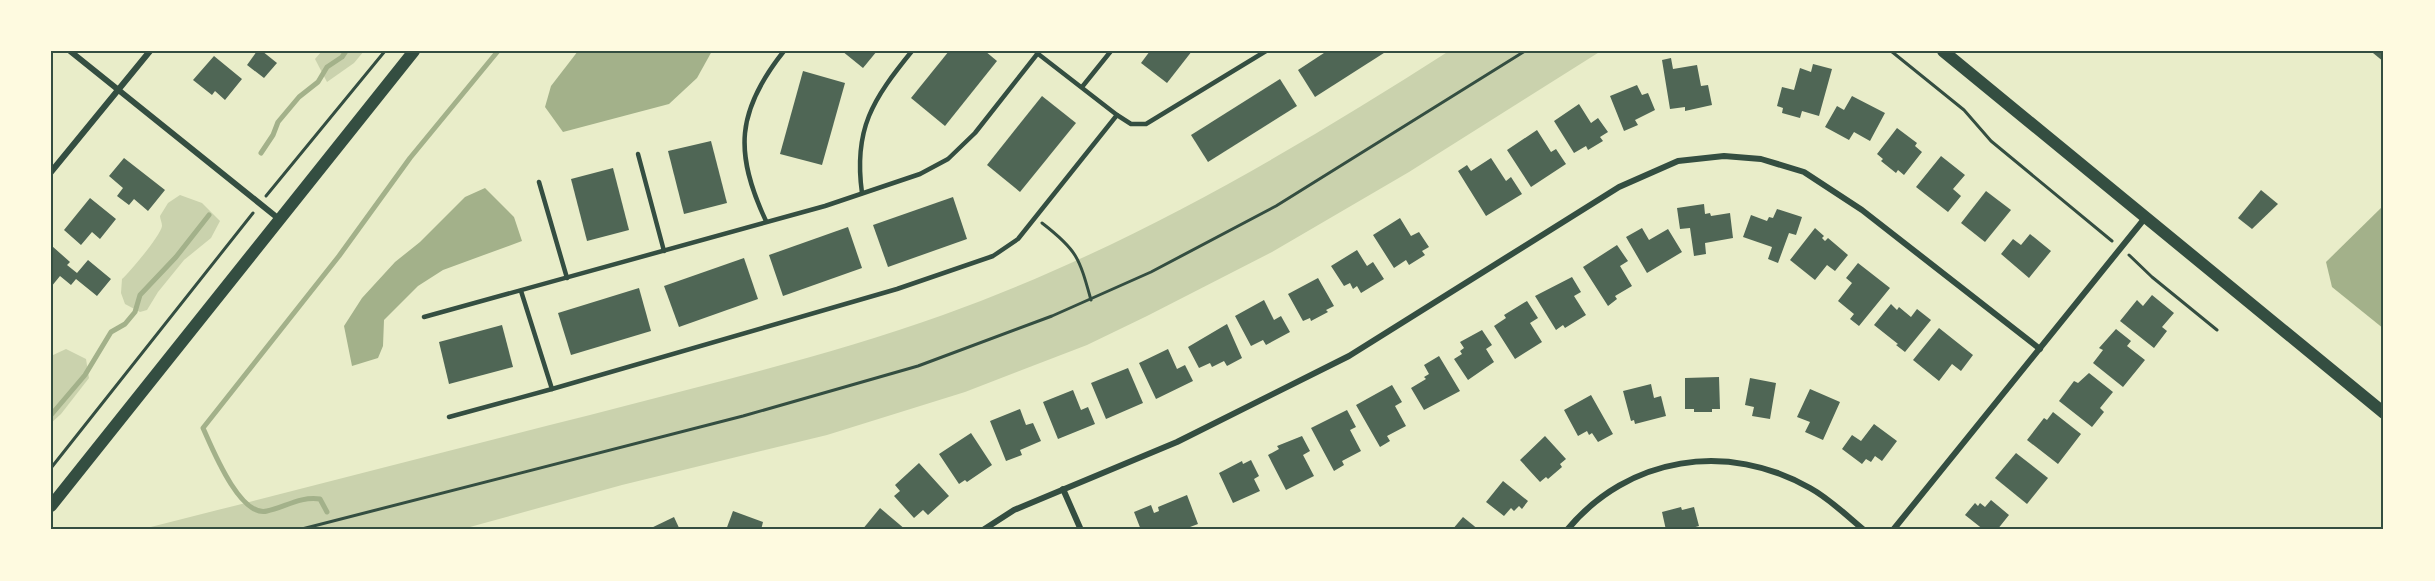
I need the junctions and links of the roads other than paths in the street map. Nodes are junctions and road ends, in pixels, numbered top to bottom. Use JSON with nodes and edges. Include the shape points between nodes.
{"nodes":[{"id":1,"x":70,"y":51,"type":"edge"},
{"id":2,"x":150,"y":51,"type":"edge"},
{"id":3,"x":414,"y":51,"type":"edge"},
{"id":4,"x":784,"y":51,"type":"edge"},
{"id":5,"x":912,"y":51,"type":"edge"},
{"id":6,"x":1111,"y":51,"type":"edge"},
{"id":7,"x":1266,"y":51,"type":"edge"},
{"id":8,"x":1943,"y":51,"type":"edge"},
{"id":9,"x":1036,"y":52,"type":"edge"},
{"id":10,"x":1083,"y":87,"type":"junction"},
{"id":11,"x":118,"y":90,"type":"junction"},
{"id":12,"x":1118,"y":115,"type":"junction"},
{"id":13,"x":638,"y":154,"type":"dead end"},
{"id":14,"x":51,"y":172,"type":"edge"},
{"id":15,"x":539,"y":182,"type":"dead end"},
{"id":16,"x":862,"y":193,"type":"junction"},
{"id":17,"x":2146,"y":217,"type":"junction"},
{"id":18,"x":279,"y":219,"type":"junction"},
{"id":19,"x":766,"y":221,"type":"junction"},
{"id":20,"x":664,"y":251,"type":"junction"},
{"id":21,"x":567,"y":278,"type":"junction"},
{"id":22,"x":521,"y":291,"type":"junction"},
{"id":23,"x":424,"y":317,"type":"dead end"},
{"id":24,"x":2040,"y":349,"type":"junction"},
{"id":25,"x":552,"y":390,"type":"junction"},
{"id":26,"x":2384,"y":412,"type":"edge"},
{"id":27,"x":449,"y":417,"type":"dead end"},
{"id":28,"x":1064,"y":489,"type":"junction"},
{"id":29,"x":51,"y":506,"type":"edge"},
{"id":30,"x":983,"y":530,"type":"edge"},
{"id":31,"x":1081,"y":530,"type":"edge"},
{"id":32,"x":1567,"y":530,"type":"edge"},
{"id":33,"x":1864,"y":530,"type":"edge"},
{"id":34,"x":1893,"y":530,"type":"edge"}],
"edges":[{"from":1,"to":11,"type":"street"},
{"from":2,"to":11,"type":"street"},
{"from":3,"to":18,"type":"main road"},
{"from":4,"to":19,"type":"lane","via":[[756,91],[746,118],[744,151],[752,190]]},
{"from":5,"to":16,"type":"lane","via":[[873,104],[858,166]]},
{"from":6,"to":10,"type":"lane"},
{"from":7,"to":12,"type":"lane","via":[[1146,124],[1131,124]]},
{"from":8,"to":17,"type":"main road"},
{"from":9,"to":10,"type":"lane"},
{"from":9,"to":16,"type":"lane","via":[[975,133],[948,159],[920,174]]},
{"from":10,"to":12,"type":"lane"},
{"from":11,"to":14,"type":"street"},
{"from":11,"to":18,"type":"street"},
{"from":12,"to":25,"type":"lane","via":[[1018,239],[993,256],[897,289]]},
{"from":13,"to":20,"type":"lane"},
{"from":15,"to":21,"type":"lane"},
{"from":16,"to":19,"type":"lane"},
{"from":17,"to":24,"type":"street"},
{"from":17,"to":26,"type":"main road"},
{"from":18,"to":29,"type":"main road"},
{"from":19,"to":20,"type":"lane"},
{"from":20,"to":21,"type":"lane"},
{"from":21,"to":22,"type":"lane"},
{"from":22,"to":23,"type":"lane"},
{"from":22,"to":25,"type":"lane"},
{"from":24,"to":28,"type":"street","via":[[1862,210],[1804,172],[1761,159],[1724,156],[1678,161],[1619,187],[1349,356],[1177,442]]},
{"from":24,"to":34,"type":"street"},
{"from":25,"to":27,"type":"lane"},
{"from":28,"to":30,"type":"street","via":[[1014,510]]},
{"from":28,"to":31,"type":"street"},
{"from":32,"to":33,"type":"street","via":[[1592,505],[1636,476],[1664,465],[1695,461],[1742,463],[1768,469],[1812,488]]}]}
